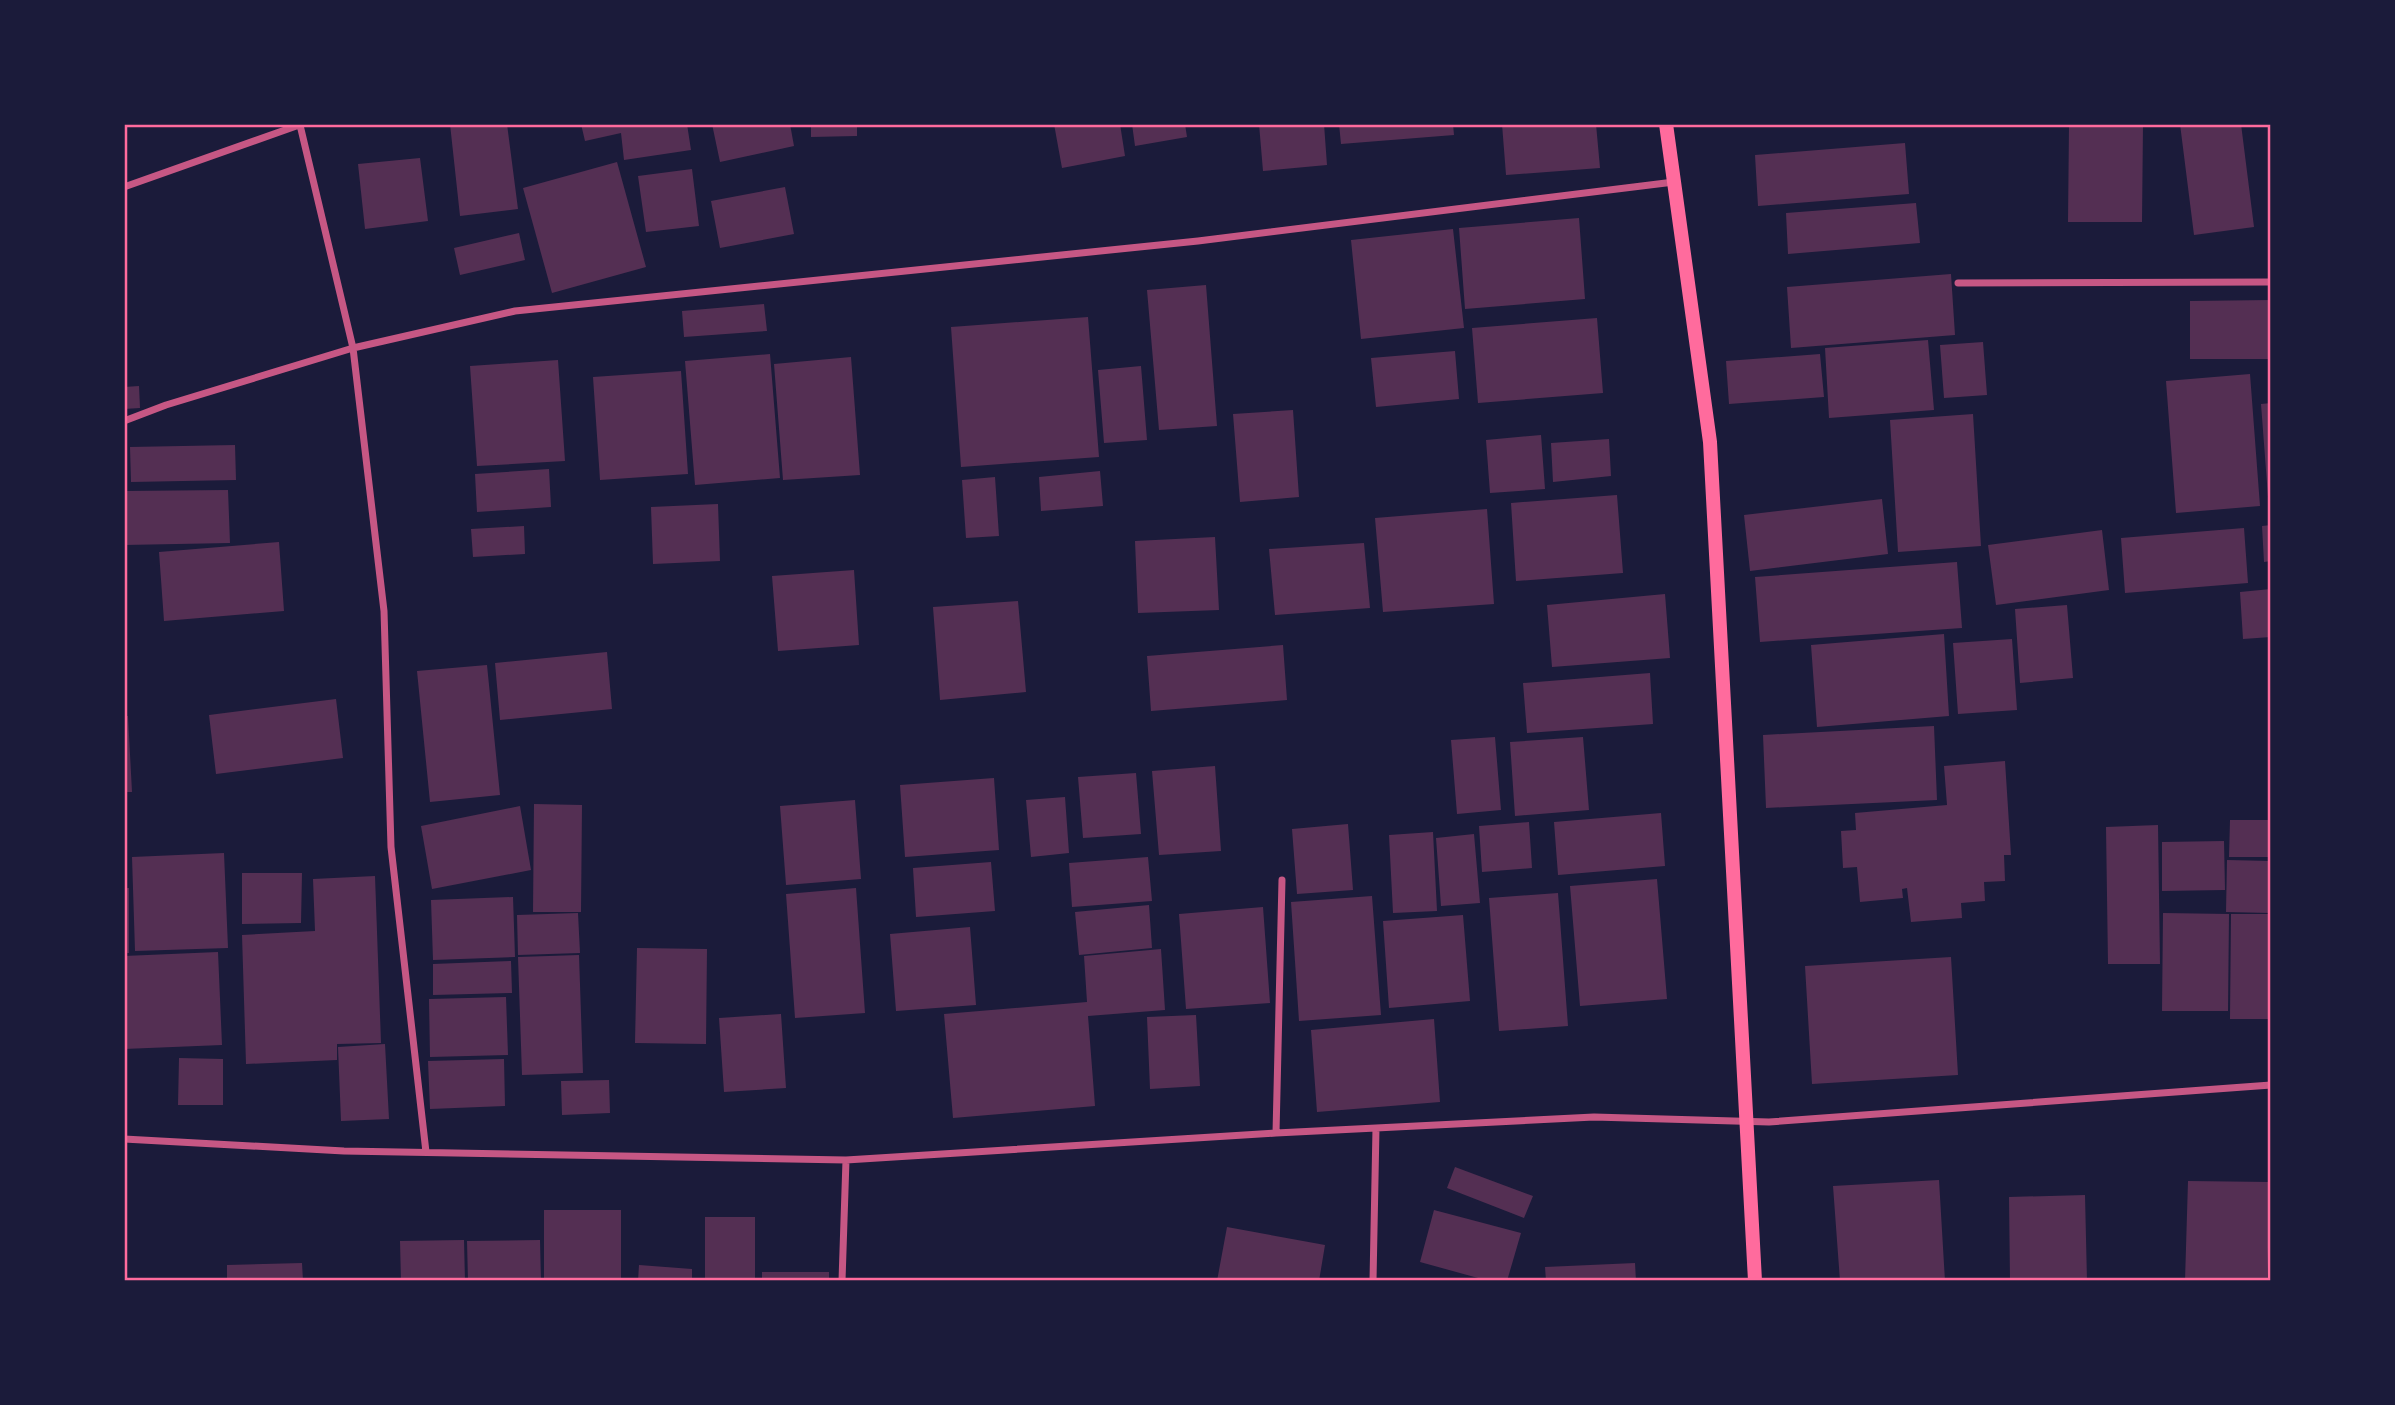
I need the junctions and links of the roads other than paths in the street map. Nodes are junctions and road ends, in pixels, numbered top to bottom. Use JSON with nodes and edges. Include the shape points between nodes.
{"nodes":[{"id":1,"x":1666,"y":124,"type":"edge"},
{"id":2,"x":301,"y":125,"type":"edge"},
{"id":3,"x":1674,"y":181,"type":"junction"},
{"id":4,"x":124,"y":187,"type":"edge"},
{"id":5,"x":2271,"y":282,"type":"edge"},
{"id":6,"x":1958,"y":283,"type":"dead end"},
{"id":7,"x":353,"y":348,"type":"junction"},
{"id":8,"x":124,"y":421,"type":"edge"},
{"id":9,"x":1282,"y":880,"type":"dead end"},
{"id":10,"x":2271,"y":1085,"type":"edge"},
{"id":11,"x":1748,"y":1123,"type":"junction"},
{"id":12,"x":1376,"y":1128,"type":"junction"},
{"id":13,"x":1276,"y":1133,"type":"junction"},
{"id":14,"x":124,"y":1139,"type":"edge"},
{"id":15,"x":426,"y":1152,"type":"junction"},
{"id":16,"x":846,"y":1160,"type":"junction"},
{"id":17,"x":842,"y":1281,"type":"edge"},
{"id":18,"x":1373,"y":1281,"type":"edge"},
{"id":19,"x":1755,"y":1281,"type":"edge"}],
"edges":[{"from":1,"to":3,"type":"main road"},
{"from":2,"to":4,"type":"street"},
{"from":2,"to":7,"type":"street"},
{"from":3,"to":7,"type":"street","via":[[1198,241],[515,311]]},
{"from":3,"to":11,"type":"main road","via":[[1710,442]]},
{"from":5,"to":6,"type":"street"},
{"from":7,"to":8,"type":"street"},
{"from":7,"to":15,"type":"street","via":[[384,611],[391,847]]},
{"from":9,"to":13,"type":"street"},
{"from":10,"to":11,"type":"street"},
{"from":11,"to":12,"type":"street","via":[[1594,1117]]},
{"from":11,"to":19,"type":"main road"},
{"from":12,"to":13,"type":"street"},
{"from":12,"to":18,"type":"street"},
{"from":13,"to":16,"type":"street"},
{"from":14,"to":15,"type":"street"},
{"from":15,"to":16,"type":"street"},
{"from":16,"to":17,"type":"street"}]}
